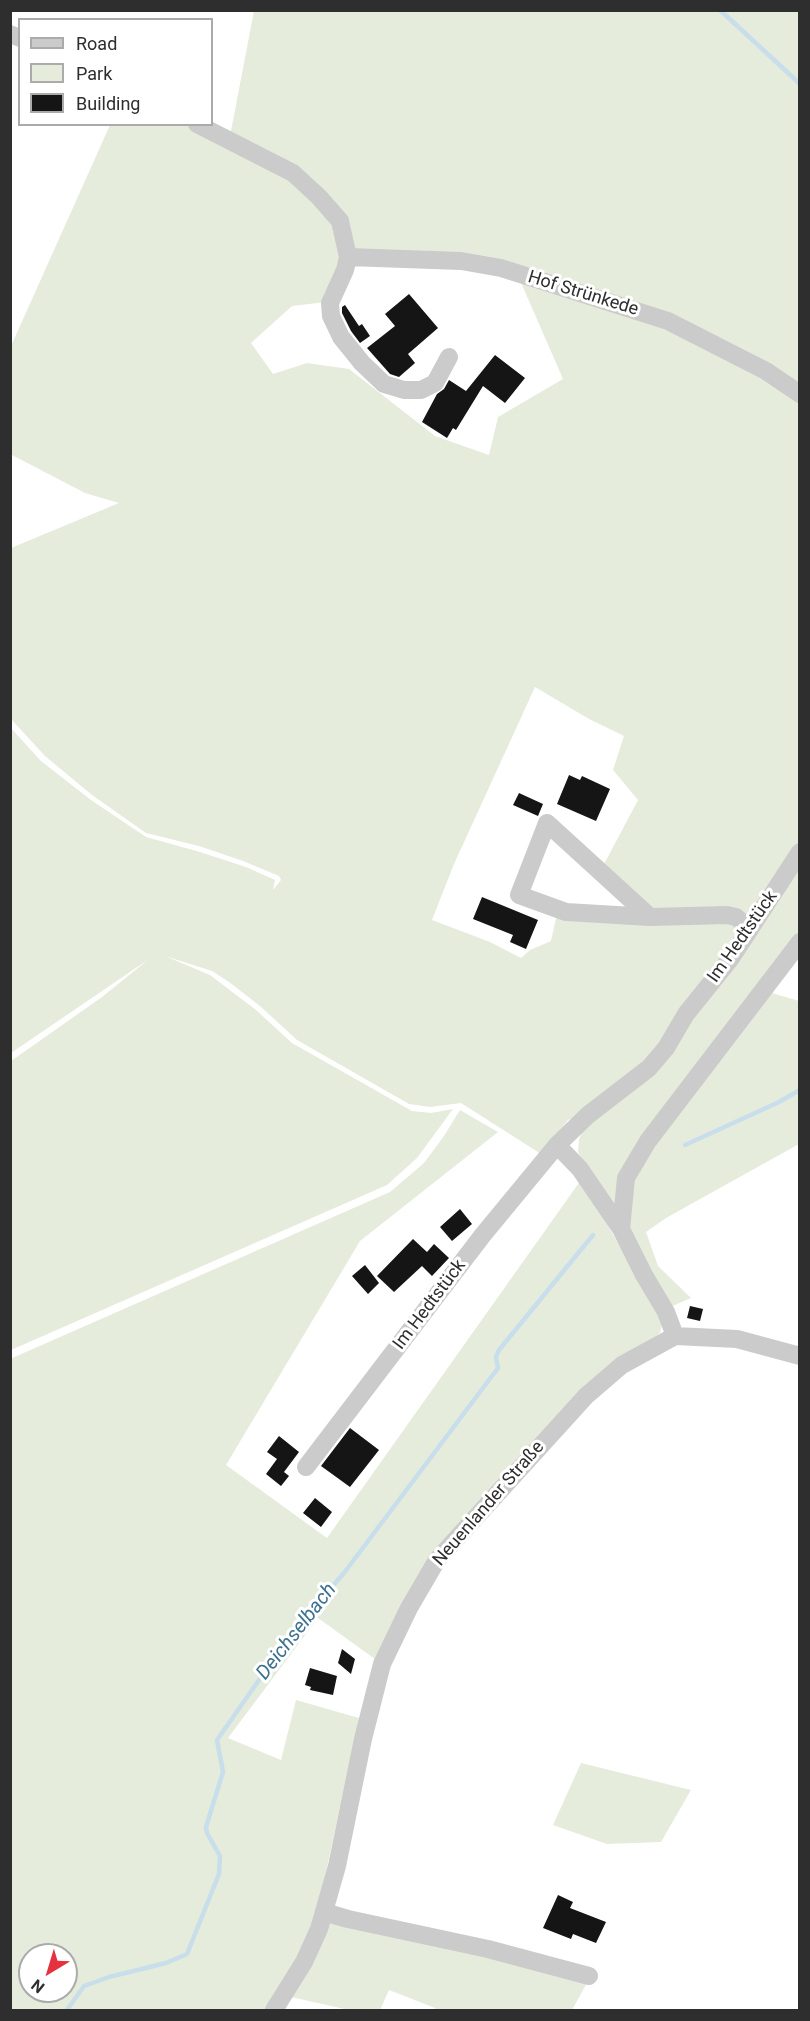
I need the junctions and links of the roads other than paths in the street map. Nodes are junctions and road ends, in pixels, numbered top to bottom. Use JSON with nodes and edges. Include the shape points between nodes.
{"nodes":[{"id":1,"x":201,"y":126,"type":"edge"},
{"id":2,"x":348,"y":257,"type":"junction"},
{"id":3,"x":449,"y":357,"type":"dead end"},
{"id":4,"x":800,"y":394,"type":"edge"},
{"id":5,"x":800,"y":852,"type":"edge"},
{"id":6,"x":650,"y":917,"type":"junction"},
{"id":7,"x":749,"y":928,"type":"junction"},
{"id":8,"x":800,"y":942,"type":"edge"},
{"id":9,"x":556,"y":1145,"type":"junction"},
{"id":10,"x":621,"y":1229,"type":"junction"},
{"id":11,"x":675,"y":1336,"type":"junction"},
{"id":12,"x":800,"y":1356,"type":"edge"},
{"id":13,"x":306,"y":1467,"type":"dead end"},
{"id":14,"x":324,"y":1912,"type":"junction"},
{"id":15,"x":589,"y":1976,"type":"dead end"},
{"id":16,"x":274,"y":2010,"type":"edge"}],
"edges":[{"from":1,"to":2,"type":"street","via":[[293,173],[319,196],[339,221]]},
{"from":2,"to":3,"type":"street","via":[[330,303],[331,316],[362,363],[384,384],[421,390],[435,382]]},
{"from":2,"to":4,"type":"street","name":"Hof Strünkede","via":[[461,261],[501,268],[668,321],[766,371]]},
{"from":5,"to":7,"type":"street","name":"Im Hedtstück"},
{"from":6,"to":6,"type":"street","via":[[566,912],[519,895],[547,823]]},
{"from":6,"to":7,"type":"street","via":[[727,915]]},
{"from":7,"to":9,"type":"street","name":"Im Hedtstück","via":[[732,958],[649,1068]]},
{"from":8,"to":10,"type":"street","via":[[648,1141],[626,1178]]},
{"from":9,"to":10,"type":"street","via":[[580,1169]]},
{"from":9,"to":13,"type":"street","name":"Im Hedtstück"},
{"from":10,"to":11,"type":"street"},
{"from":11,"to":12,"type":"street","via":[[737,1339]]},
{"from":11,"to":14,"type":"street","name":"Neuenlander Straße","via":[[622,1365],[586,1396],[437,1560],[382,1665]]},
{"from":14,"to":15,"type":"street"},
{"from":14,"to":16,"type":"street","name":"Neuenlander Straße","via":[[304,1962]]}]}
